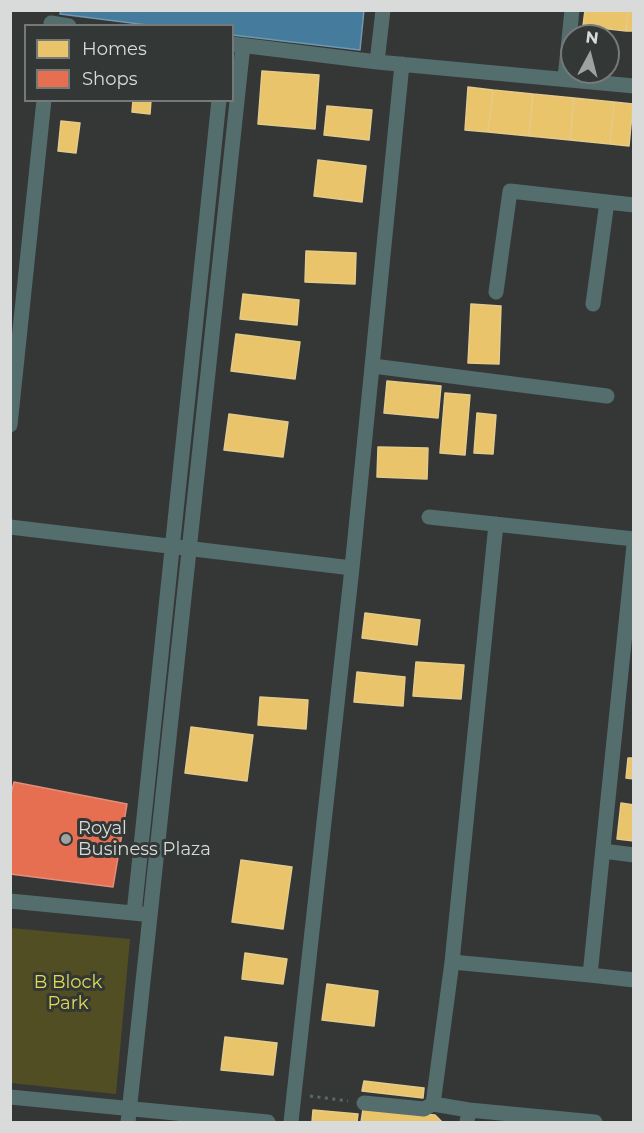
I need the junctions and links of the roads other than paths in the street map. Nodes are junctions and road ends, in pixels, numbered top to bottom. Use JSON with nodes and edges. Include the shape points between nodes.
{"nodes":[{"id":1,"x":383,"y":10,"type":"edge"},
{"id":2,"x":236,"y":48,"type":"edge"},
{"id":3,"x":377,"y":62,"type":"junction"},
{"id":4,"x":402,"y":64,"type":"junction"},
{"id":5,"x":234,"y":69,"type":"edge"},
{"id":6,"x":560,"y":78,"type":"edge"},
{"id":7,"x":616,"y":84,"type":"edge"},
{"id":8,"x":633,"y":86,"type":"edge"},
{"id":9,"x":44,"y":102,"type":"edge"},
{"id":10,"x":219,"y":102,"type":"edge"},
{"id":11,"x":231,"y":102,"type":"edge"},
{"id":12,"x":607,"y":202,"type":"junction"},
{"id":13,"x":633,"y":205,"type":"edge"},
{"id":14,"x":496,"y":292,"type":"dead end"},
{"id":15,"x":593,"y":304,"type":"dead end"},
{"id":16,"x":373,"y":366,"type":"junction"},
{"id":17,"x":607,"y":396,"type":"dead end"},
{"id":18,"x":11,"y":415,"type":"edge"},
{"id":19,"x":429,"y":517,"type":"dead end"},
{"id":20,"x":496,"y":524,"type":"junction"},
{"id":21,"x":10,"y":527,"type":"edge"},
{"id":22,"x":633,"y":539,"type":"edge"},
{"id":23,"x":633,"y":545,"type":"edge"},
{"id":24,"x":172,"y":547,"type":"junction"},
{"id":25,"x":189,"y":549,"type":"junction"},
{"id":26,"x":352,"y":568,"type":"junction"},
{"id":27,"x":603,"y":851,"type":"junction"},
{"id":28,"x":633,"y":855,"type":"edge"},
{"id":29,"x":10,"y":901,"type":"edge"},
{"id":30,"x":134,"y":913,"type":"junction"},
{"id":31,"x":149,"y":915,"type":"junction"},
{"id":32,"x":452,"y":962,"type":"junction"},
{"id":33,"x":591,"y":975,"type":"junction"},
{"id":34,"x":633,"y":980,"type":"edge"},
{"id":35,"x":10,"y":1097,"type":"edge"},
{"id":36,"x":364,"y":1102,"type":"road end"},
{"id":37,"x":433,"y":1104,"type":"junction"},
{"id":38,"x":128,"y":1116,"type":"edge"},
{"id":39,"x":468,"y":1116,"type":"edge"},
{"id":40,"x":490,"y":1117,"type":"edge"},
{"id":41,"x":268,"y":1122,"type":"edge"},
{"id":42,"x":291,"y":1122,"type":"edge"},
{"id":43,"x":595,"y":1122,"type":"edge"}],
"edges":[{"from":1,"to":3,"type":"street"},
{"from":2,"to":3,"type":"street"},
{"from":2,"to":5,"type":"street"},
{"from":3,"to":4,"type":"street"},
{"from":4,"to":6,"type":"street"},
{"from":4,"to":16,"type":"street"},
{"from":7,"to":8,"type":"street"},
{"from":9,"to":18,"type":"street"},
{"from":10,"to":24,"type":"street"},
{"from":11,"to":25,"type":"street"},
{"from":12,"to":13,"type":"street"},
{"from":12,"to":14,"type":"street","via":[[510,191]]},
{"from":12,"to":15,"type":"street"},
{"from":16,"to":17,"type":"street"},
{"from":16,"to":26,"type":"street"},
{"from":19,"to":20,"type":"street"},
{"from":20,"to":22,"type":"street"},
{"from":20,"to":32,"type":"street"},
{"from":21,"to":24,"type":"street"},
{"from":23,"to":27,"type":"street"},
{"from":24,"to":25,"type":"street"},
{"from":24,"to":30,"type":"street"},
{"from":25,"to":26,"type":"street"},
{"from":25,"to":31,"type":"street"},
{"from":26,"to":42,"type":"street"},
{"from":27,"to":28,"type":"street"},
{"from":27,"to":33,"type":"street"},
{"from":29,"to":30,"type":"street"},
{"from":30,"to":31,"type":"street"},
{"from":31,"to":38,"type":"street"},
{"from":32,"to":33,"type":"street"},
{"from":32,"to":37,"type":"street"},
{"from":33,"to":34,"type":"street"},
{"from":35,"to":38,"type":"street"},
{"from":36,"to":37,"type":"street","via":[[424,1109]]},
{"from":37,"to":39,"type":"street"},
{"from":38,"to":41,"type":"street"},
{"from":39,"to":40,"type":"street"},
{"from":40,"to":43,"type":"street"}]}
